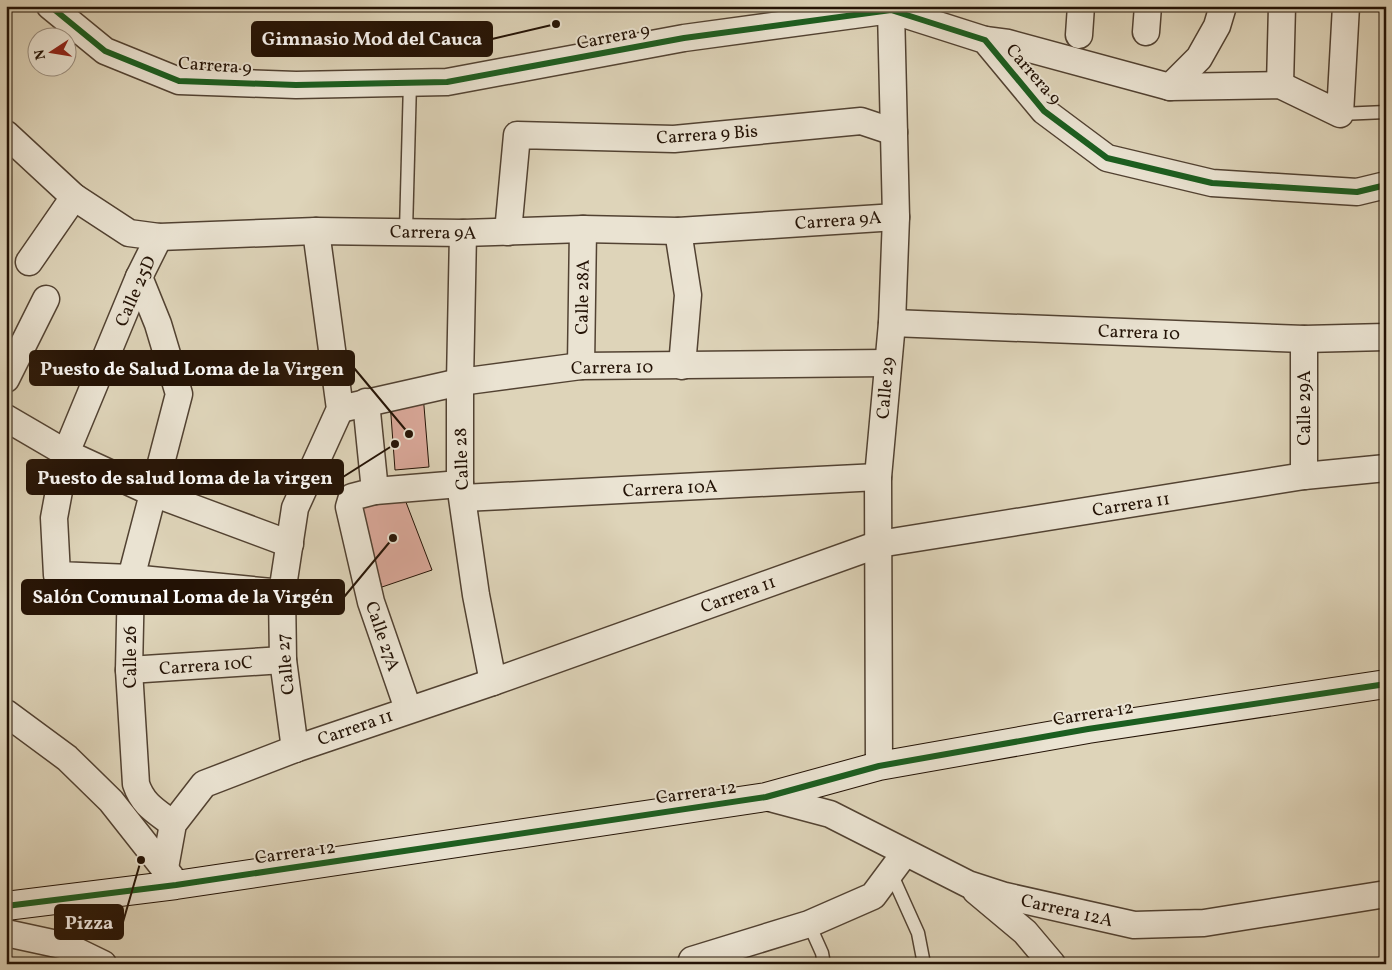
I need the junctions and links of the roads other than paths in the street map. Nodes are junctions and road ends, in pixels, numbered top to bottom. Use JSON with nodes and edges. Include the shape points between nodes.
{"nodes":[{"id":1,"x":50,"y":6,"type":"edge"},
{"id":2,"x":1080,"y":6,"type":"edge"},
{"id":3,"x":1148,"y":6,"type":"edge"},
{"id":4,"x":1223,"y":6,"type":"edge"},
{"id":5,"x":1282,"y":6,"type":"edge"},
{"id":6,"x":1346,"y":6,"type":"edge"},
{"id":7,"x":891,"y":10,"type":"junction"},
{"id":8,"x":1146,"y":32,"type":"dead end"},
{"id":9,"x":1079,"y":35,"type":"dead end"},
{"id":10,"x":985,"y":40,"type":"junction"},
{"id":11,"x":410,"y":82,"type":"junction"},
{"id":12,"x":1280,"y":85,"type":"junction"},
{"id":13,"x":1170,"y":87,"type":"junction"},
{"id":14,"x":1386,"y":112,"type":"edge"},
{"id":15,"x":1340,"y":114,"type":"junction"},
{"id":16,"x":894,"y":132,"type":"junction"},
{"id":17,"x":6,"y":134,"type":"edge"},
{"id":18,"x":1386,"y":186,"type":"edge"},
{"id":19,"x":74,"y":197,"type":"junction"},
{"id":20,"x":896,"y":217,"type":"junction"},
{"id":21,"x":583,"y":229,"type":"junction"},
{"id":22,"x":316,"y":231,"type":"junction"},
{"id":23,"x":406,"y":231,"type":"junction"},
{"id":24,"x":678,"y":231,"type":"junction"},
{"id":25,"x":508,"y":232,"type":"junction"},
{"id":26,"x":463,"y":233,"type":"junction"},
{"id":27,"x":159,"y":237,"type":"junction"},
{"id":28,"x":29,"y":262,"type":"dead end"},
{"id":29,"x":139,"y":277,"type":"junction"},
{"id":30,"x":46,"y":299,"type":"dead end"},
{"id":31,"x":892,"y":323,"type":"junction"},
{"id":32,"x":1386,"y":337,"type":"edge"},
{"id":33,"x":1304,"y":339,"type":"junction"},
{"id":34,"x":887,"y":364,"type":"junction"},
{"id":35,"x":581,"y":366,"type":"junction"},
{"id":36,"x":682,"y":366,"type":"junction"},
{"id":37,"x":6,"y":379,"type":"edge"},
{"id":38,"x":460,"y":382,"type":"junction"},
{"id":39,"x":366,"y":402,"type":"junction"},
{"id":40,"x":340,"y":409,"type":"junction"},
{"id":41,"x":6,"y":418,"type":"edge"},
{"id":42,"x":66,"y":453,"type":"junction"},
{"id":43,"x":1386,"y":468,"type":"edge"},
{"id":44,"x":1304,"y":476,"type":"junction"},
{"id":45,"x":878,"y":477,"type":"junction"},
{"id":46,"x":375,"y":491,"type":"junction"},
{"id":47,"x":462,"y":491,"type":"junction"},
{"id":48,"x":153,"y":493,"type":"junction"},
{"id":49,"x":290,"y":544,"type":"junction"},
{"id":50,"x":879,"y":544,"type":"junction"},
{"id":51,"x":131,"y":578,"type":"junction"},
{"id":52,"x":282,"y":593,"type":"junction"},
{"id":53,"x":283,"y":660,"type":"junction"},
{"id":54,"x":129,"y":670,"type":"junction"},
{"id":55,"x":493,"y":682,"type":"junction"},
{"id":56,"x":1386,"y":684,"type":"edge"},
{"id":57,"x":408,"y":709,"type":"junction"},
{"id":58,"x":6,"y":713,"type":"edge"},
{"id":59,"x":294,"y":749,"type":"junction"},
{"id":60,"x":879,"y":766,"type":"junction"},
{"id":61,"x":766,"y":797,"type":"junction"},
{"id":62,"x":174,"y":824,"type":"junction"},
{"id":63,"x":898,"y":863,"type":"junction"},
{"id":64,"x":170,"y":877,"type":"junction"},
{"id":65,"x":968,"y":884,"type":"junction"},
{"id":66,"x":1386,"y":894,"type":"edge"},
{"id":67,"x":6,"y":906,"type":"edge"},
{"id":68,"x":809,"y":924,"type":"junction"},
{"id":69,"x":6,"y":933,"type":"edge"},
{"id":70,"x":694,"y":962,"type":"edge"},
{"id":71,"x":103,"y":964,"type":"edge"},
{"id":72,"x":824,"y":964,"type":"edge"},
{"id":73,"x":924,"y":964,"type":"edge"},
{"id":74,"x":1052,"y":964,"type":"edge"}],
"edges":[{"from":1,"to":11,"type":"street","name":"Carrera 9","via":[[105,51],[179,81],[296,85]]},
{"from":2,"to":9,"type":"street"},
{"from":3,"to":8,"type":"street"},
{"from":4,"to":13,"type":"street","via":[[1217,26],[1199,58]]},
{"from":5,"to":12,"type":"street"},
{"from":6,"to":15,"type":"street"},
{"from":7,"to":10,"type":"street","name":"Carrera 9"},
{"from":7,"to":11,"type":"street","name":"Carrera 9","via":[[684,38],[447,82]]},
{"from":7,"to":16,"type":"street","name":"Calle 29"},
{"from":10,"to":13,"type":"street","via":[[1008,43]]},
{"from":10,"to":18,"type":"street","name":"Carrera 9","via":[[1044,112],[1108,158],[1212,183],[1357,192]]},
{"from":11,"to":23,"type":"lane"},
{"from":12,"to":13,"type":"street"},
{"from":12,"to":15,"type":"street"},
{"from":14,"to":15,"type":"lane"},
{"from":16,"to":20,"type":"street","name":"Calle 29"},
{"from":16,"to":25,"type":"street","name":"Carrera 9 Bis","via":[[861,121],[674,139],[517,135]]},
{"from":17,"to":19,"type":"street","name":"Carrera 9A"},
{"from":19,"to":27,"type":"street","name":"Carrera 9A","via":[[129,233]]},
{"from":19,"to":28,"type":"street"},
{"from":20,"to":24,"type":"street","name":"Carrera 9A"},
{"from":20,"to":31,"type":"street","name":"Calle 29"},
{"from":21,"to":24,"type":"street","name":"Carrera 9A"},
{"from":21,"to":25,"type":"street","name":"Carrera 9A"},
{"from":21,"to":35,"type":"street","name":"Calle 28A"},
{"from":22,"to":23,"type":"street","name":"Carrera 9A"},
{"from":22,"to":27,"type":"street","name":"Carrera 9A"},
{"from":22,"to":40,"type":"street"},
{"from":23,"to":26,"type":"street","name":"Carrera 9A"},
{"from":24,"to":36,"type":"street","via":[[688,295]]},
{"from":25,"to":26,"type":"street","name":"Carrera 9A"},
{"from":26,"to":38,"type":"street","name":"Calle 28"},
{"from":27,"to":29,"type":"street","name":"Calle 25D"},
{"from":29,"to":42,"type":"street","name":"Calle 25D"},
{"from":29,"to":48,"type":"street","name":"Calle 26","via":[[158,324],[179,394]]},
{"from":30,"to":37,"type":"street"},
{"from":31,"to":33,"type":"street","name":"Carrera 10"},
{"from":31,"to":34,"type":"street","name":"Calle 29"},
{"from":32,"to":33,"type":"street","name":"Carrera 10"},
{"from":33,"to":44,"type":"street","name":"Calle 29A"},
{"from":34,"to":36,"type":"street","name":"Carrera 10"},
{"from":34,"to":45,"type":"street","name":"Calle 29"},
{"from":35,"to":36,"type":"street","name":"Carrera 10"},
{"from":35,"to":38,"type":"street","name":"Carrera 10"},
{"from":38,"to":39,"type":"street","name":"Carrera 10"},
{"from":38,"to":47,"type":"street","name":"Calle 28"},
{"from":39,"to":40,"type":"street","name":"Carrera 10"},
{"from":39,"to":46,"type":"street"},
{"from":40,"to":49,"type":"street","name":"Calle 27","via":[[295,508]]},
{"from":41,"to":42,"type":"street"},
{"from":42,"to":48,"type":"street"},
{"from":42,"to":51,"type":"street","name":"Calle 25D","via":[[54,518],[58,575]]},
{"from":43,"to":44,"type":"street","name":"Carrera 11"},
{"from":44,"to":50,"type":"street","name":"Carrera 11"},
{"from":45,"to":47,"type":"street","name":"Carrera 10A"},
{"from":45,"to":50,"type":"street","name":"Calle 29"},
{"from":46,"to":47,"type":"street","name":"Carrera 10A"},
{"from":46,"to":57,"type":"street","name":"Calle 27A","via":[[352,497],[348,506],[371,602]]},
{"from":47,"to":55,"type":"street","name":"Calle 28","via":[[476,595]]},
{"from":48,"to":49,"type":"street"},
{"from":48,"to":51,"type":"street","name":"Calle 26"},
{"from":49,"to":52,"type":"street","name":"Calle 27"},
{"from":50,"to":55,"type":"street","name":"Carrera 11"},
{"from":50,"to":60,"type":"street","name":"Calle 29"},
{"from":51,"to":52,"type":"street"},
{"from":51,"to":54,"type":"street","name":"Calle 26"},
{"from":52,"to":53,"type":"street","name":"Calle 27"},
{"from":53,"to":54,"type":"street","name":"Carrera 10C"},
{"from":53,"to":59,"type":"street","name":"Calle 27"},
{"from":54,"to":62,"type":"street","name":"Calle 26","via":[[136,784],[140,796],[149,806]]},
{"from":55,"to":57,"type":"street","name":"Carrera 11"},
{"from":56,"to":60,"type":"street","name":"Carrera 12","via":[[1088,729]]},
{"from":57,"to":59,"type":"street","name":"Carrera 11"},
{"from":58,"to":64,"type":"street","via":[[67,758],[105,795]]},
{"from":59,"to":62,"type":"street","name":"Carrera 11","via":[[204,784]]},
{"from":60,"to":61,"type":"street","name":"Carrera 12"},
{"from":61,"to":63,"type":"street","name":"Carrera 12A","via":[[830,814]]},
{"from":61,"to":64,"type":"street","name":"Carrera 12"},
{"from":62,"to":64,"type":"street","name":"Carrera 11"},
{"from":63,"to":65,"type":"street","name":"Carrera 12A"},
{"from":63,"to":68,"type":"street","via":[[873,896]]},
{"from":63,"to":73,"type":"lane"},
{"from":64,"to":67,"type":"street","name":"Carrera 12"},
{"from":65,"to":66,"type":"street","name":"Carrera 12A","via":[[1005,896],[1134,925],[1204,923]]},
{"from":65,"to":74,"type":"street","via":[[1025,932]]},
{"from":68,"to":70,"type":"street"},
{"from":68,"to":72,"type":"lane"},
{"from":69,"to":71,"type":"street","via":[[66,946]]}]}
